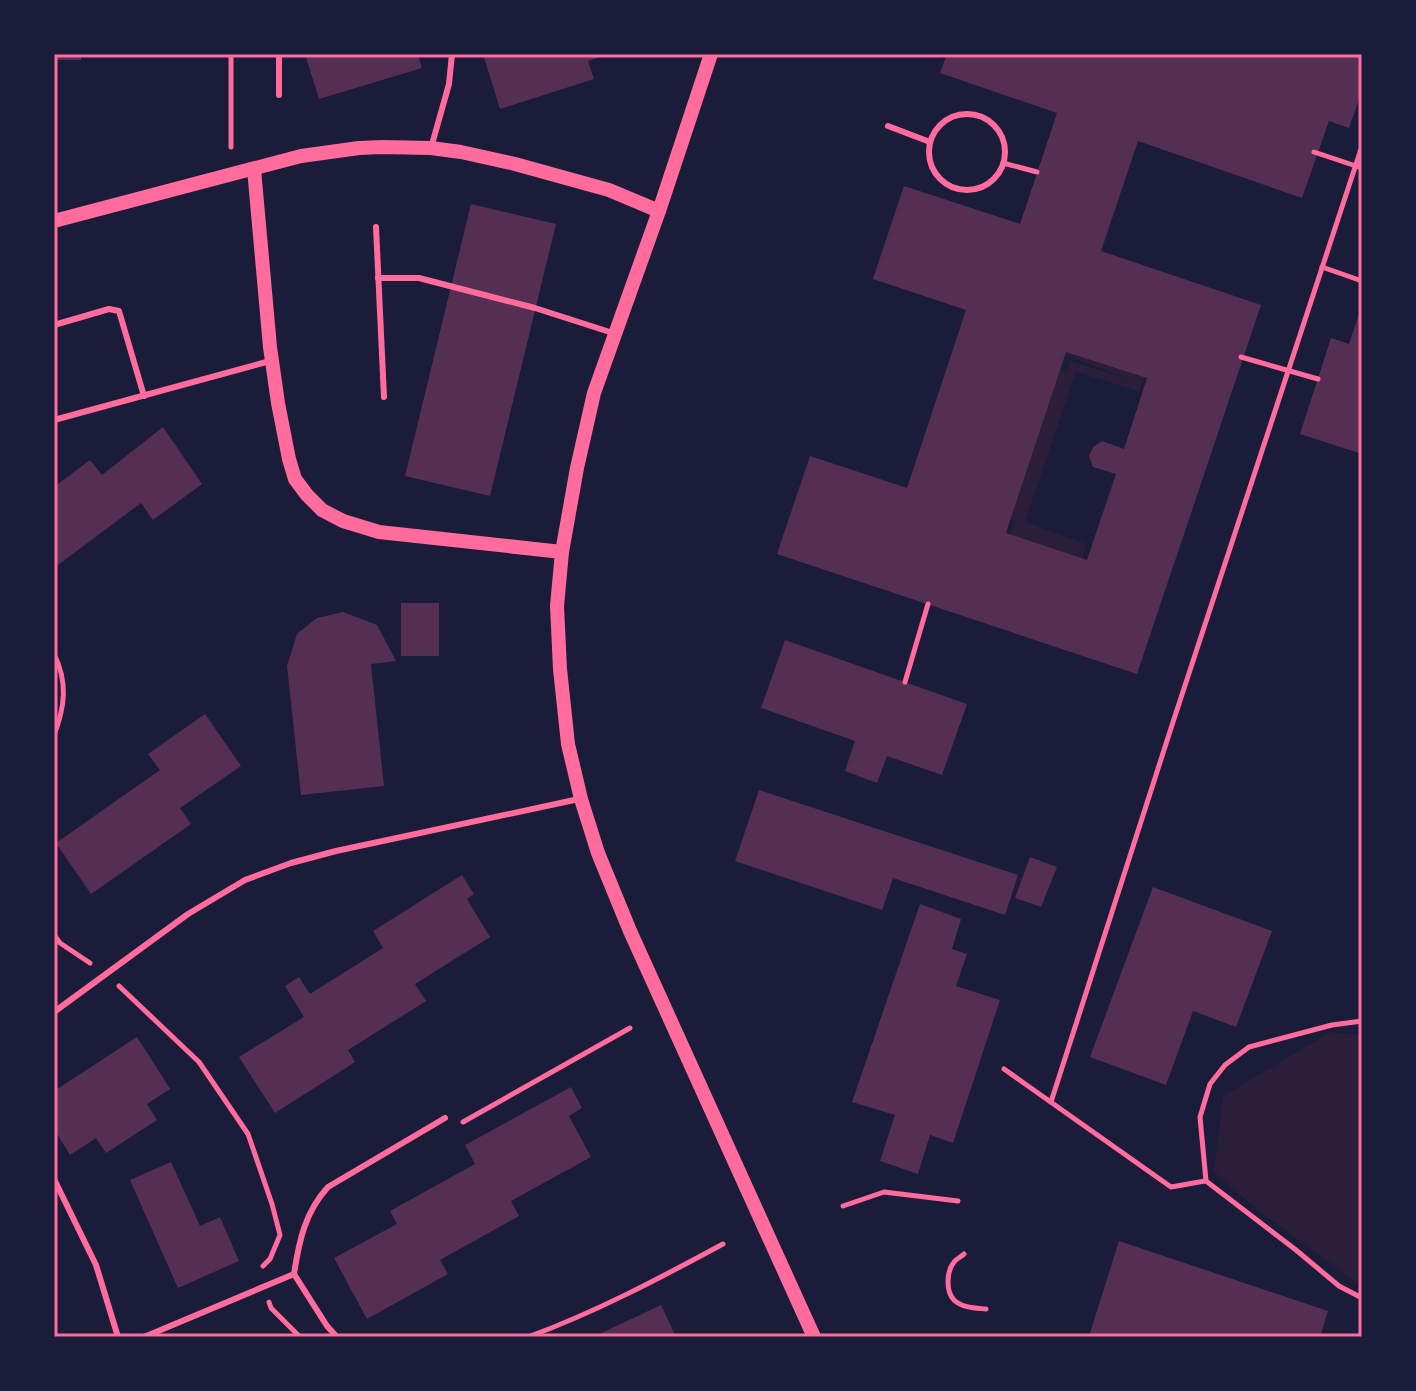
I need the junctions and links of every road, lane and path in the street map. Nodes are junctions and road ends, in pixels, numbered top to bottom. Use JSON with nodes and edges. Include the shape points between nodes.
{"nodes":[{"id":1,"x":231,"y":54,"type":"edge"},
{"id":2,"x":279,"y":54,"type":"edge"},
{"id":3,"x":452,"y":54,"type":"edge"},
{"id":4,"x":711,"y":54,"type":"edge"},
{"id":5,"x":279,"y":95,"type":"dead end"},
{"id":6,"x":888,"y":126,"type":"dead end"},
{"id":7,"x":930,"y":142,"type":"junction"},
{"id":8,"x":1362,"y":146,"type":"edge"},
{"id":9,"x":231,"y":147,"type":"dead end"},
{"id":10,"x":431,"y":148,"type":"junction"},
{"id":11,"x":1314,"y":152,"type":"dead end"},
{"id":12,"x":1003,"y":163,"type":"junction"},
{"id":13,"x":1362,"y":168,"type":"edge"},
{"id":14,"x":254,"y":169,"type":"junction"},
{"id":15,"x":1037,"y":172,"type":"dead end"},
{"id":16,"x":659,"y":211,"type":"junction"},
{"id":17,"x":54,"y":221,"type":"edge"},
{"id":18,"x":376,"y":227,"type":"dead end"},
{"id":19,"x":1322,"y":267,"type":"junction"},
{"id":20,"x":378,"y":278,"type":"junction"},
{"id":21,"x":1362,"y":281,"type":"edge"},
{"id":22,"x":54,"y":325,"type":"edge"},
{"id":23,"x":616,"y":334,"type":"junction"},
{"id":24,"x":1241,"y":357,"type":"dead end"},
{"id":25,"x":272,"y":361,"type":"junction"},
{"id":26,"x":1318,"y":379,"type":"dead end"},
{"id":27,"x":144,"y":396,"type":"junction"},
{"id":28,"x":384,"y":397,"type":"dead end"},
{"id":29,"x":54,"y":420,"type":"edge"},
{"id":30,"x":562,"y":552,"type":"junction"},
{"id":31,"x":928,"y":604,"type":"dead end"},
{"id":32,"x":54,"y":654,"type":"edge"},
{"id":33,"x":905,"y":682,"type":"dead end"},
{"id":34,"x":54,"y":735,"type":"edge"},
{"id":35,"x":581,"y":799,"type":"junction"},
{"id":36,"x":54,"y":935,"type":"edge"},
{"id":37,"x":105,"y":973,"type":"junction"},
{"id":38,"x":54,"y":1012,"type":"edge"},
{"id":39,"x":1362,"y":1021,"type":"edge"},
{"id":40,"x":630,"y":1028,"type":"dead end"},
{"id":41,"x":1004,"y":1069,"type":"dead end"},
{"id":42,"x":1051,"y":1102,"type":"junction"},
{"id":43,"x":445,"y":1118,"type":"dead end"},
{"id":44,"x":451,"y":1129,"type":"dead end"},
{"id":45,"x":54,"y":1179,"type":"edge"},
{"id":46,"x":1206,"y":1181,"type":"junction"},
{"id":47,"x":958,"y":1201,"type":"dead end"},
{"id":48,"x":843,"y":1206,"type":"dead end"},
{"id":49,"x":723,"y":1244,"type":"dead end"},
{"id":50,"x":964,"y":1254,"type":"dead end"},
{"id":51,"x":257,"y":1272,"type":"dead end"},
{"id":52,"x":294,"y":1274,"type":"junction"},
{"id":53,"x":1362,"y":1298,"type":"edge"},
{"id":54,"x":271,"y":1308,"type":"dead end"},
{"id":55,"x":986,"y":1309,"type":"dead end"},
{"id":56,"x":118,"y":1337,"type":"edge"},
{"id":57,"x":144,"y":1337,"type":"edge"},
{"id":58,"x":300,"y":1337,"type":"edge"},
{"id":59,"x":337,"y":1337,"type":"edge"},
{"id":60,"x":528,"y":1337,"type":"edge"},
{"id":61,"x":814,"y":1337,"type":"edge"}],
"edges":[{"from":1,"to":9,"type":"path"},
{"from":2,"to":5,"type":"lane"},
{"from":3,"to":10,"type":"lane"},
{"from":4,"to":16,"type":"street"},
{"from":6,"to":7,"type":"lane"},
{"from":7,"to":12,"type":"lane","via":[[932,167],[961,190],[986,185]]},
{"from":7,"to":12,"type":"lane","via":[[944,121],[956,115],[980,116],[1000,131]]},
{"from":8,"to":19,"type":"path"},
{"from":10,"to":14,"type":"street","via":[[333,151]]},
{"from":10,"to":16,"type":"street","via":[[596,186]]},
{"from":11,"to":13,"type":"path"},
{"from":12,"to":15,"type":"path"},
{"from":14,"to":17,"type":"street"},
{"from":14,"to":25,"type":"street"},
{"from":16,"to":23,"type":"street"},
{"from":18,"to":20,"type":"lane"},
{"from":19,"to":21,"type":"path"},
{"from":19,"to":42,"type":"path"},
{"from":20,"to":23,"type":"lane","via":[[419,278]]},
{"from":20,"to":28,"type":"lane"},
{"from":22,"to":27,"type":"lane","via":[[109,309],[119,311]]},
{"from":23,"to":30,"type":"street","via":[[594,393]]},
{"from":24,"to":26,"type":"path"},
{"from":25,"to":27,"type":"lane"},
{"from":25,"to":30,"type":"street","via":[[295,479],[322,510],[379,532]]},
{"from":27,"to":29,"type":"lane"},
{"from":30,"to":35,"type":"street","via":[[557,606],[560,669],[568,744]]},
{"from":31,"to":33,"type":"path"},
{"from":32,"to":34,"type":"path","via":[[65,689]]},
{"from":35,"to":37,"type":"lane","via":[[291,863],[218,895]]},
{"from":35,"to":61,"type":"street","via":[[630,931]]},
{"from":36,"to":37,"type":"path"},
{"from":37,"to":38,"type":"lane"},
{"from":37,"to":51,"type":"path","via":[[199,1062],[248,1134],[280,1235],[270,1259]]},
{"from":39,"to":46,"type":"path","via":[[1249,1047],[1225,1065],[1210,1084],[1200,1117]]},
{"from":40,"to":44,"type":"path"},
{"from":41,"to":42,"type":"path"},
{"from":42,"to":46,"type":"path","via":[[1171,1187]]},
{"from":43,"to":52,"type":"lane","via":[[328,1187],[299,1238]]},
{"from":45,"to":56,"type":"lane","via":[[96,1265]]},
{"from":46,"to":53,"type":"path","via":[[1339,1286]]},
{"from":47,"to":48,"type":"path","via":[[884,1192]]},
{"from":49,"to":60,"type":"path","via":[[628,1295]]},
{"from":50,"to":55,"type":"path","via":[[954,1262],[948,1288],[964,1306]]},
{"from":52,"to":57,"type":"lane"},
{"from":52,"to":59,"type":"lane"},
{"from":54,"to":58,"type":"path"}]}
